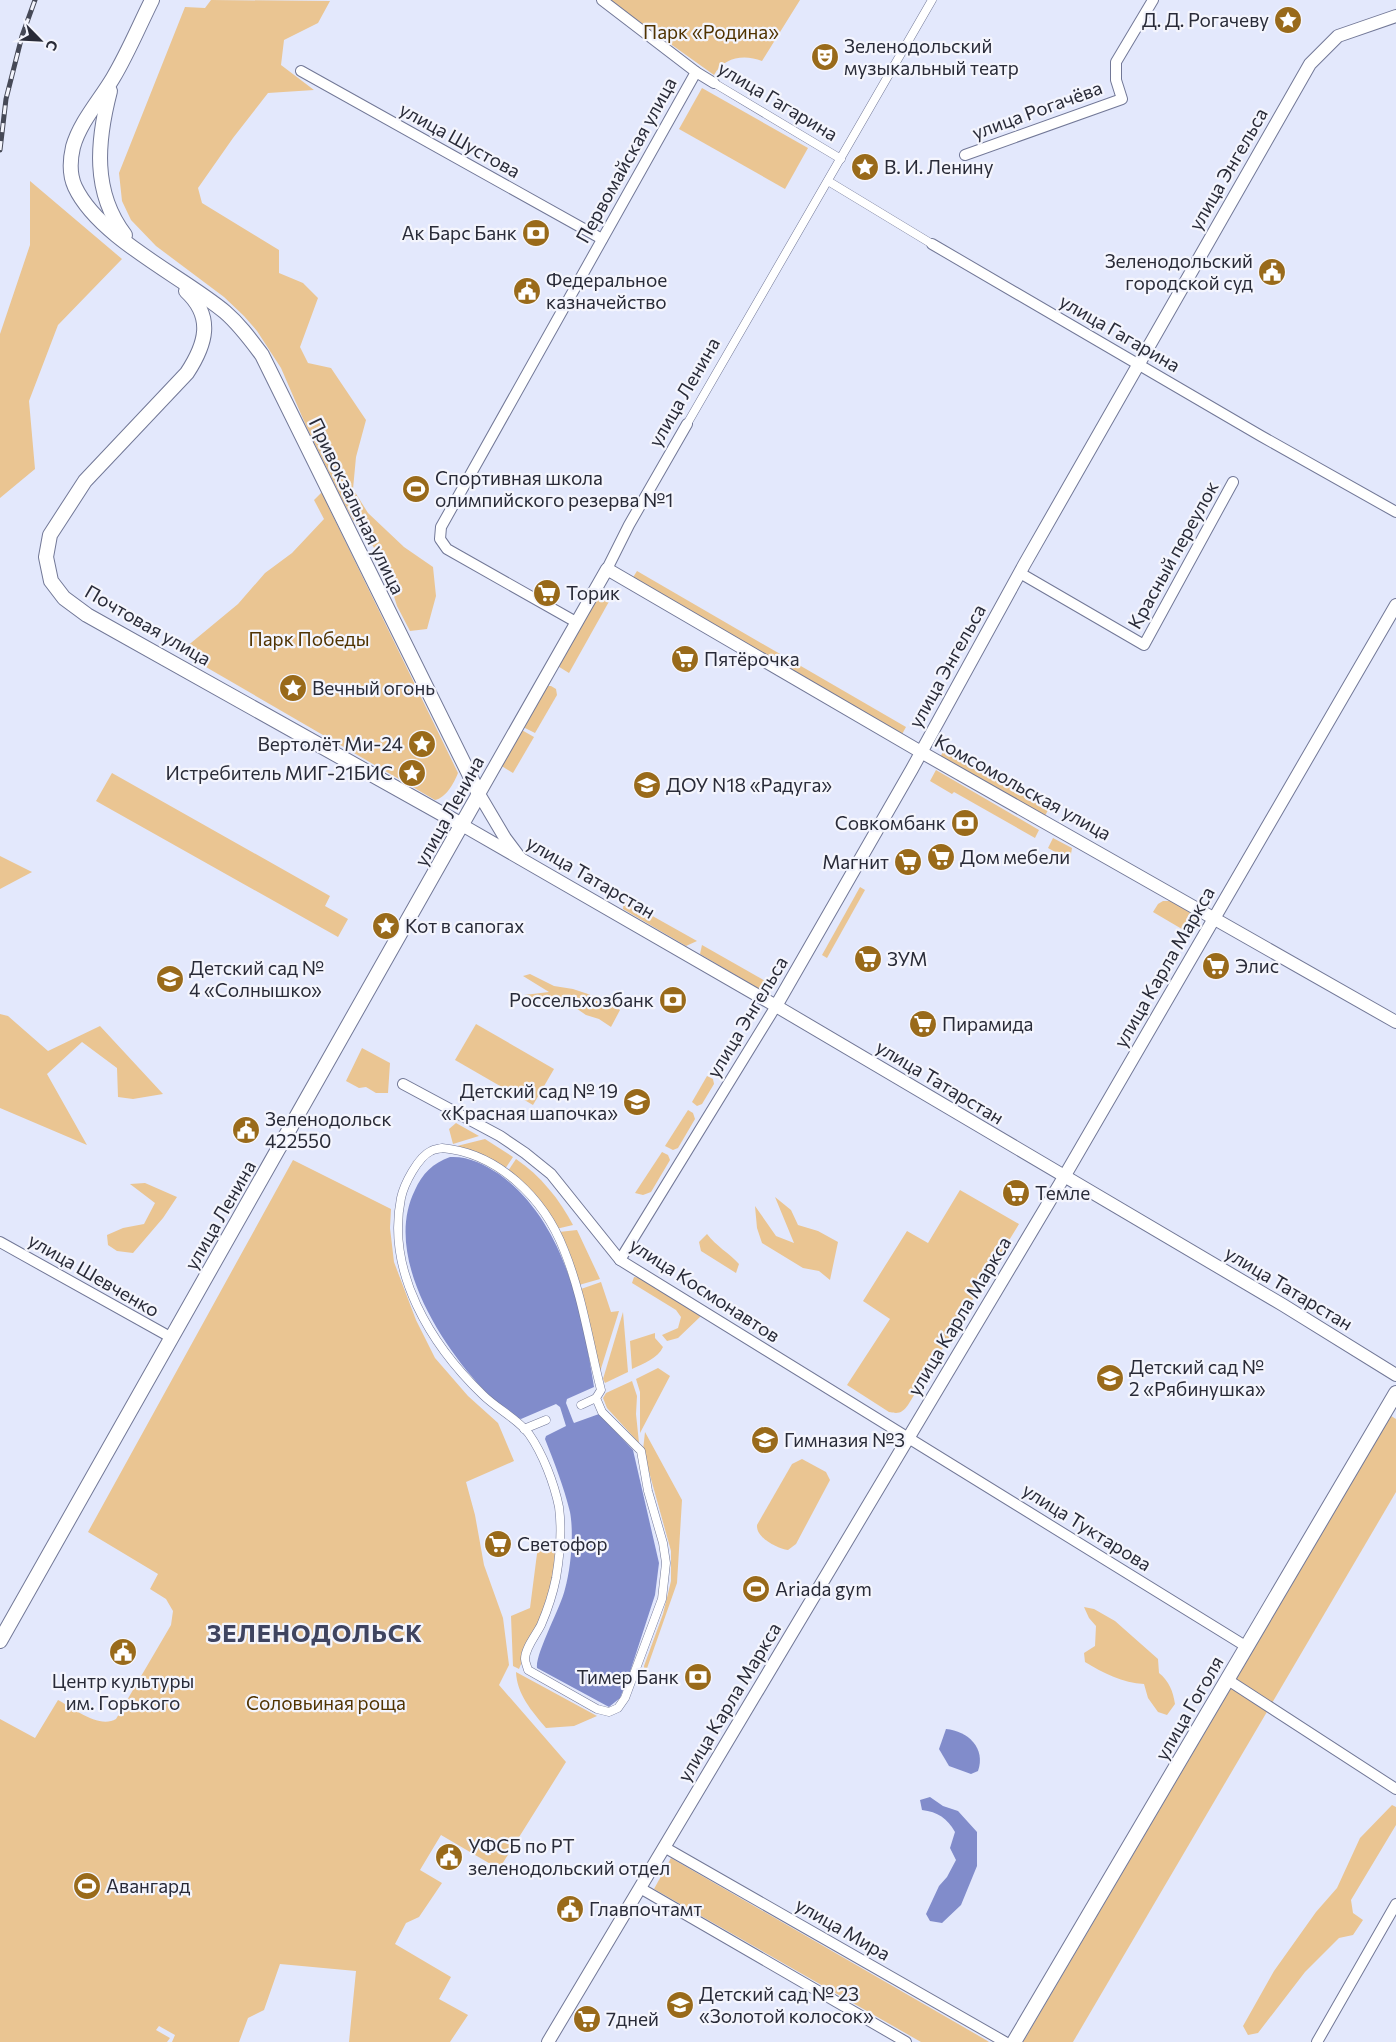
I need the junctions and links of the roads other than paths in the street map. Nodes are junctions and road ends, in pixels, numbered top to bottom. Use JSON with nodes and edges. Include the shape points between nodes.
{"nodes":[{"id":1,"x":152,"y":0,"type":"edge"},
{"id":2,"x":602,"y":0,"type":"edge"},
{"id":3,"x":932,"y":0,"type":"edge"},
{"id":4,"x":1153,"y":0,"type":"edge"},
{"id":5,"x":1396,"y":16,"type":"edge"},
{"id":6,"x":301,"y":71,"type":"dead end"},
{"id":7,"x":696,"y":72,"type":"junction"},
{"id":8,"x":114,"y":77,"type":"junction"},
{"id":9,"x":714,"y":83,"type":"joint"},
{"id":10,"x":965,"y":155,"type":"dead end"},
{"id":11,"x":841,"y":159,"type":"junction"},
{"id":12,"x":828,"y":181,"type":"junction"},
{"id":13,"x":602,"y":239,"type":"junction"},
{"id":14,"x":932,"y":244,"type":"joint"},
{"id":15,"x":136,"y":249,"type":"junction"},
{"id":16,"x":161,"y":268,"type":"junction"},
{"id":17,"x":1138,"y":364,"type":"junction"},
{"id":18,"x":687,"y":424,"type":"joint"},
{"id":19,"x":1233,"y":482,"type":"dead end"},
{"id":20,"x":1396,"y":512,"type":"edge"},
{"id":21,"x":607,"y":569,"type":"junction"},
{"id":22,"x":1020,"y":573,"type":"junction"},
{"id":23,"x":1396,"y":605,"type":"edge"},
{"id":24,"x":576,"y":622,"type":"junction"},
{"id":25,"x":921,"y":752,"type":"junction"},
{"id":26,"x":479,"y":794,"type":"junction"},
{"id":27,"x":462,"y":825,"type":"junction"},
{"id":28,"x":520,"y":858,"type":"junction"},
{"id":29,"x":1214,"y":917,"type":"junction"},
{"id":30,"x":776,"y":1006,"type":"junction"},
{"id":31,"x":1396,"y":1022,"type":"edge"},
{"id":32,"x":403,"y":1084,"type":"dead end"},
{"id":33,"x":1064,"y":1177,"type":"junction"},
{"id":34,"x":0,"y":1242,"type":"edge"},
{"id":35,"x":620,"y":1260,"type":"junction"},
{"id":36,"x":172,"y":1338,"type":"junction"},
{"id":37,"x":1396,"y":1375,"type":"edge"},
{"id":38,"x":596,"y":1398,"type":"junction"},
{"id":39,"x":1394,"y":1400,"type":"edge"},
{"id":40,"x":581,"y":1405,"type":"dead end"},
{"id":41,"x":546,"y":1420,"type":"dead end"},
{"id":42,"x":524,"y":1429,"type":"junction"},
{"id":43,"x":909,"y":1437,"type":"junction"},
{"id":44,"x":0,"y":1641,"type":"edge"},
{"id":45,"x":1246,"y":1647,"type":"junction"},
{"id":46,"x":1228,"y":1680,"type":"junction"},
{"id":47,"x":1396,"y":1789,"type":"edge"},
{"id":48,"x":664,"y":1847,"type":"junction"},
{"id":49,"x":640,"y":1888,"type":"junction"},
{"id":50,"x":1396,"y":1904,"type":"edge"},
{"id":51,"x":548,"y":2042,"type":"edge"},
{"id":52,"x":906,"y":2042,"type":"edge"},
{"id":53,"x":1004,"y":2042,"type":"edge"},
{"id":54,"x":1014,"y":2042,"type":"edge"},
{"id":55,"x":1317,"y":2042,"type":"edge"}],
"edges":[{"from":1,"to":8,"type":"main road"},
{"from":2,"to":7,"type":"street","name":"улица Гагарина"},
{"from":3,"to":11,"type":"street","name":"улица Ленина"},
{"from":4,"to":10,"type":"street","name":"улица Рогачёва","via":[[1116,62],[1116,80],[1122,99]]},
{"from":5,"to":17,"type":"street","name":"улица Энгельса","via":[[1338,36],[1310,64]]},
{"from":6,"to":13,"type":"street","name":"улица Шустова"},
{"from":7,"to":9,"type":"street","name":"улица Гагарина"},
{"from":7,"to":13,"type":"street","name":"Первомайская улица"},
{"from":8,"to":15,"type":"main road","via":[[104,113],[100,164],[110,213]]},
{"from":8,"to":15,"type":"main road","via":[[74,144],[71,177],[85,203],[102,222]]},
{"from":9,"to":11,"type":"street","name":"улица Гагарина"},
{"from":11,"to":12,"type":"street","name":"улица Ленина"},
{"from":12,"to":14,"type":"street","name":"улица Гагарина"},
{"from":12,"to":18,"type":"street","name":"улица Ленина"},
{"from":13,"to":24,"type":"street","name":"Первомайская улица","via":[[441,527],[440,539],[447,549]]},
{"from":14,"to":17,"type":"street","name":"улица Гагарина"},
{"from":15,"to":16,"type":"main road"},
{"from":16,"to":26,"type":"main road","name":"Привокзальная улица","via":[[223,311],[244,330],[262,355]]},
{"from":16,"to":27,"type":"main road","name":"Почтовая улица","via":[[194,298],[203,316],[205,333],[199,354],[187,373],[85,481],[67,507],[50,535],[46,558],[51,581],[64,598],[88,615]]},
{"from":17,"to":20,"type":"street","name":"улица Гагарина"},
{"from":17,"to":22,"type":"street","name":"улица Энгельса"},
{"from":18,"to":21,"type":"street","name":"улица Ленина"},
{"from":19,"to":22,"type":"street","name":"Красный переулок","via":[[1144,645]]},
{"from":21,"to":24,"type":"street","name":"улица Ленина"},
{"from":21,"to":25,"type":"street","name":"Комсомольская улица"},
{"from":22,"to":25,"type":"street","name":"улица Энгельса"},
{"from":23,"to":29,"type":"street","name":"улица Карла Маркса"},
{"from":24,"to":26,"type":"street","name":"улица Ленина"},
{"from":25,"to":29,"type":"street","name":"Комсомольская улица"},
{"from":25,"to":30,"type":"street","name":"улица Энгельса"},
{"from":26,"to":27,"type":"main road","name":"улица Ленина"},
{"from":26,"to":28,"type":"street"},
{"from":27,"to":28,"type":"street","name":"улица Татарстан"},
{"from":27,"to":36,"type":"main road","name":"улица Ленина"},
{"from":28,"to":30,"type":"street","name":"улица Татарстан"},
{"from":29,"to":31,"type":"street","name":"Комсомольская улица"},
{"from":29,"to":33,"type":"street","name":"улица Карла Маркса"},
{"from":30,"to":33,"type":"street","name":"улица Татарстан"},
{"from":30,"to":35,"type":"street","name":"улица Энгельса"},
{"from":32,"to":35,"type":"street","name":"улица Космонавтов","via":[[525,1152],[551,1174]]},
{"from":33,"to":37,"type":"street","name":"улица Татарстан"},
{"from":33,"to":43,"type":"street","name":"улица Карла Маркса"},
{"from":34,"to":36,"type":"street","name":"улица Шевченко"},
{"from":35,"to":43,"type":"street","name":"улица Космонавтов"},
{"from":36,"to":44,"type":"main road","name":"улица Ленина"},
{"from":38,"to":40,"type":"street"},
{"from":38,"to":42,"type":"street","via":[[601,1390],[577,1288],[564,1249],[552,1226],[527,1190],[492,1163],[456,1149],[430,1151],[415,1167],[403,1189],[397,1232],[402,1262],[429,1330],[443,1351],[496,1408]]},
{"from":38,"to":42,"type":"street","via":[[602,1412],[641,1451],[666,1563],[662,1599],[625,1698],[618,1708],[609,1712],[597,1709],[528,1670],[526,1653],[542,1624],[556,1579],[561,1538],[559,1507],[552,1480]]},
{"from":39,"to":45,"type":"main road","name":"улица Гоголя"},
{"from":41,"to":42,"type":"street"},
{"from":43,"to":45,"type":"street","name":"улица Туктарова"},
{"from":43,"to":48,"type":"street","name":"улица Карла Маркса"},
{"from":45,"to":46,"type":"main road","name":"улица Гоголя"},
{"from":46,"to":47,"type":"street"},
{"from":46,"to":54,"type":"main road","name":"улица Гоголя"},
{"from":48,"to":49,"type":"street","name":"улица Карла Маркса"},
{"from":48,"to":53,"type":"street","name":"улица Мира"},
{"from":49,"to":51,"type":"street","name":"улица Карла Маркса"},
{"from":49,"to":52,"type":"street"},
{"from":50,"to":55,"type":"street"}]}
